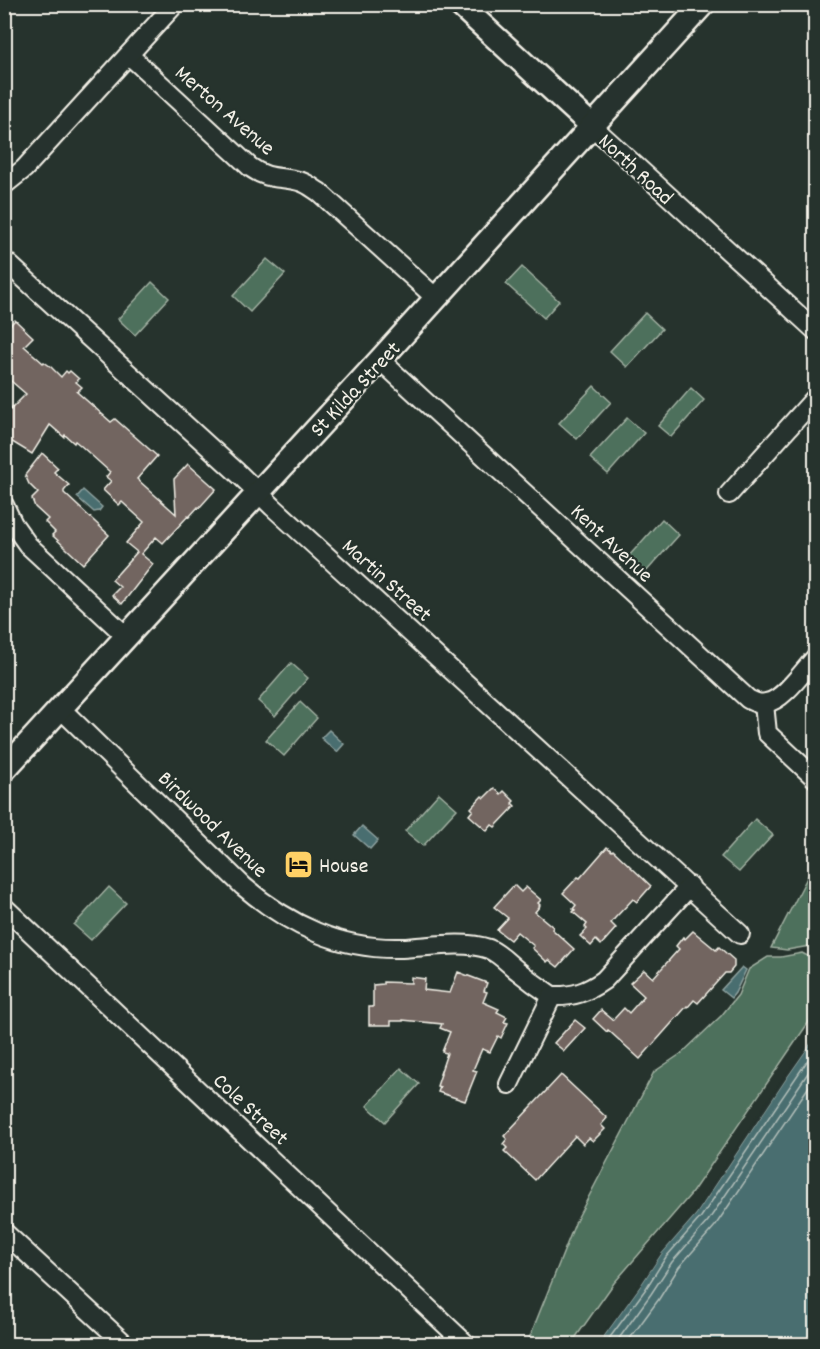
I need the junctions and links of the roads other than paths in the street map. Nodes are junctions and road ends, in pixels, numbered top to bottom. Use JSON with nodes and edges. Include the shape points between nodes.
{"nodes":[{"id":1,"x":175,"y":4,"type":"edge"},
{"id":2,"x":459,"y":4,"type":"edge"},
{"id":3,"x":703,"y":4,"type":"edge"},
{"id":4,"x":129,"y":55,"type":"junction"},
{"id":5,"x":592,"y":126,"type":"junction"},
{"id":6,"x":24,"y":169,"type":"junction"},
{"id":7,"x":4,"y":185,"type":"edge"},
{"id":8,"x":4,"y":198,"type":"edge"},
{"id":9,"x":4,"y":260,"type":"edge"},
{"id":10,"x":436,"y":298,"type":"junction"},
{"id":11,"x":816,"y":331,"type":"edge"},
{"id":12,"x":380,"y":360,"type":"junction"},
{"id":13,"x":816,"y":398,"type":"edge"},
{"id":14,"x":258,"y":493,"type":"junction"},
{"id":15,"x":729,"y":494,"type":"dead end"},
{"id":16,"x":4,"y":505,"type":"edge"},
{"id":17,"x":128,"y":637,"type":"junction"},
{"id":18,"x":816,"y":657,"type":"edge"},
{"id":19,"x":764,"y":704,"type":"junction"},
{"id":20,"x":61,"y":709,"type":"junction"},
{"id":21,"x":4,"y":770,"type":"edge"},
{"id":22,"x":816,"y":779,"type":"edge"},
{"id":23,"x":690,"y":886,"type":"junction"},
{"id":24,"x":4,"y":907,"type":"edge"},
{"id":25,"x":740,"y":934,"type":"dead end"},
{"id":26,"x":552,"y":996,"type":"junction"},
{"id":27,"x":509,"y":1084,"type":"dead end"},
{"id":28,"x":4,"y":1232,"type":"edge"},
{"id":29,"x":124,"y":1344,"type":"edge"},
{"id":30,"x":466,"y":1344,"type":"edge"}],
"edges":[{"from":1,"to":4,"type":"street"},
{"from":2,"to":5,"type":"main road","name":"North Road"},
{"from":3,"to":5,"type":"main road","name":"St Kilda Street"},
{"from":4,"to":6,"type":"street"},
{"from":4,"to":10,"type":"street","name":"Merton Avenue","via":[[250,167],[271,178],[302,182],[319,192]]},
{"from":5,"to":10,"type":"main road","name":"St Kilda Street"},
{"from":5,"to":11,"type":"street","name":"North Road"},
{"from":6,"to":7,"type":"street"},
{"from":6,"to":8,"type":"street"},
{"from":9,"to":14,"type":"street","name":"Martin Street"},
{"from":10,"to":12,"type":"main road","name":"St Kilda Street"},
{"from":12,"to":14,"type":"main road","name":"St Kilda Street"},
{"from":12,"to":19,"type":"street","name":"Kent Avenue","via":[[748,699]]},
{"from":13,"to":15,"type":"street"},
{"from":14,"to":17,"type":"main road","name":"St Kilda Street"},
{"from":14,"to":23,"type":"street","name":"Martin Street"},
{"from":16,"to":17,"type":"street","via":[[28,545]]},
{"from":17,"to":20,"type":"main road","name":"St Kilda Street"},
{"from":18,"to":19,"type":"street","via":[[782,695]]},
{"from":19,"to":22,"type":"street","via":[[767,733]]},
{"from":20,"to":21,"type":"main road","name":"St Kilda Street"},
{"from":20,"to":26,"type":"street","name":"Birdwood Avenue","via":[[243,886],[294,922],[326,937],[358,945],[472,945],[489,949]]},
{"from":23,"to":25,"type":"street","name":"Martin Street"},
{"from":23,"to":26,"type":"street","via":[[604,980],[577,994]]},
{"from":24,"to":30,"type":"street","name":"Cole Street"},
{"from":26,"to":27,"type":"street"},
{"from":28,"to":29,"type":"street"}]}
